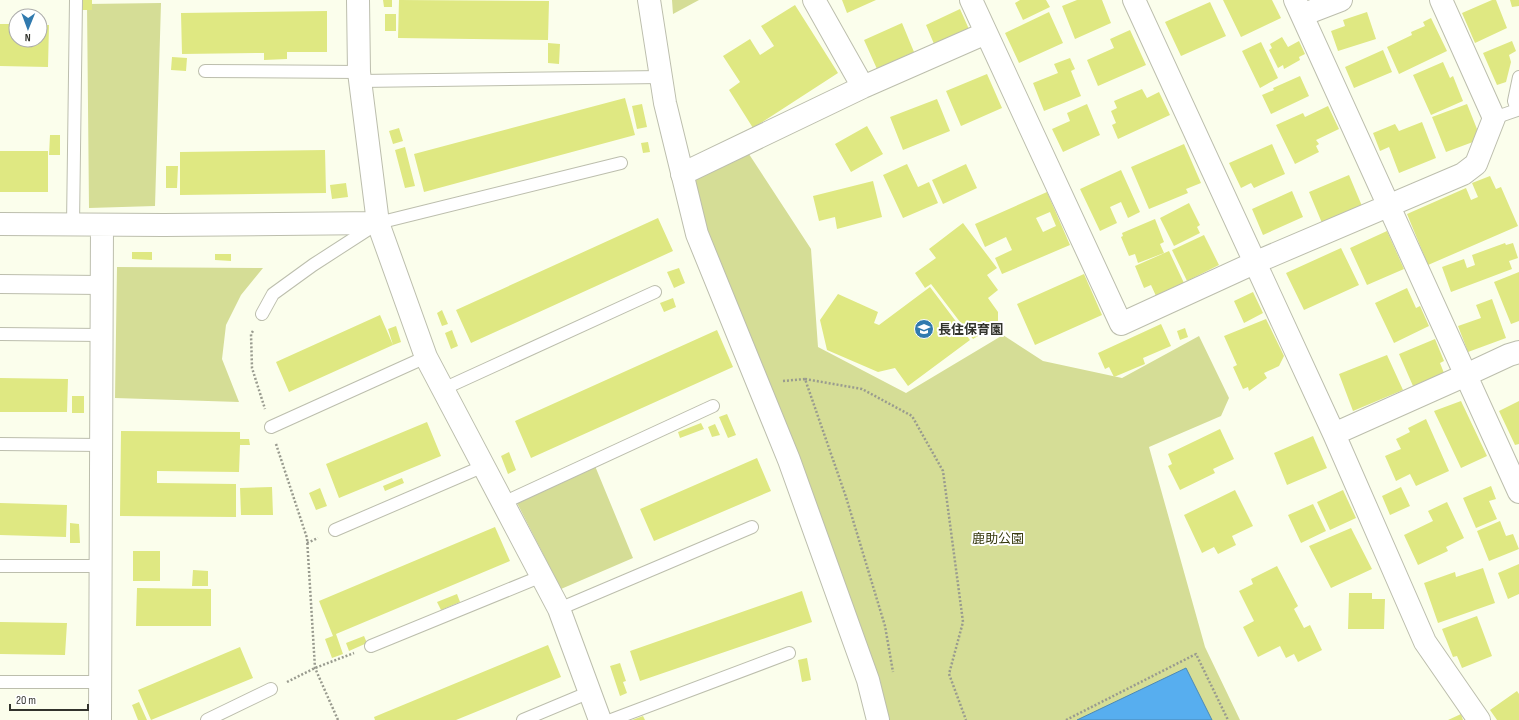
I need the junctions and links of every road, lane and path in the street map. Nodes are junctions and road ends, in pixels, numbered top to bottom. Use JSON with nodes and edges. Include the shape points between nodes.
{"nodes":[{"id":1,"x":76,"y":0,"type":"edge"},
{"id":2,"x":358,"y":0,"type":"edge"},
{"id":3,"x":649,"y":0,"type":"edge"},
{"id":4,"x":814,"y":0,"type":"edge"},
{"id":5,"x":971,"y":0,"type":"edge"},
{"id":6,"x":1134,"y":0,"type":"edge"},
{"id":7,"x":1341,"y":0,"type":"edge"},
{"id":8,"x":1442,"y":0,"type":"edge"},
{"id":9,"x":1299,"y":8,"type":"edge"},
{"id":10,"x":986,"y":33,"type":"junction"},
{"id":11,"x":206,"y":71,"type":"dead end"},
{"id":12,"x":360,"y":76,"type":"junction"},
{"id":13,"x":661,"y":77,"type":"junction"},
{"id":14,"x":1519,"y":77,"type":"edge"},
{"id":15,"x":863,"y":87,"type":"junction"},
{"id":16,"x":1494,"y":118,"type":"junction"},
{"id":17,"x":621,"y":163,"type":"dead end"},
{"id":18,"x":682,"y":174,"type":"junction"},
{"id":19,"x":1389,"y":206,"type":"junction"},
{"id":20,"x":378,"y":223,"type":"junction"},
{"id":21,"x":0,"y":224,"type":"edge"},
{"id":22,"x":73,"y":225,"type":"junction"},
{"id":23,"x":102,"y":225,"type":"junction"},
{"id":24,"x":1254,"y":263,"type":"junction"},
{"id":25,"x":0,"y":284,"type":"edge"},
{"id":26,"x":101,"y":285,"type":"junction"},
{"id":27,"x":655,"y":292,"type":"dead end"},
{"id":28,"x":262,"y":314,"type":"joint"},
{"id":29,"x":0,"y":334,"type":"edge"},
{"id":30,"x":101,"y":335,"type":"junction"},
{"id":31,"x":1519,"y":352,"type":"edge"},
{"id":32,"x":426,"y":357,"type":"junction"},
{"id":33,"x":1466,"y":375,"type":"junction"},
{"id":34,"x":805,"y":379,"type":"junction"},
{"id":35,"x":758,"y":382,"type":"junction"},
{"id":36,"x":443,"y":389,"type":"junction"},
{"id":37,"x":713,"y":406,"type":"dead end"},
{"id":38,"x":271,"y":427,"type":"junction"},
{"id":39,"x":1334,"y":434,"type":"junction"},
{"id":40,"x":0,"y":444,"type":"edge"},
{"id":41,"x":101,"y":445,"type":"junction"},
{"id":42,"x":484,"y":466,"type":"junction"},
{"id":43,"x":1519,"y":492,"type":"edge"},
{"id":44,"x":504,"y":503,"type":"junction"},
{"id":45,"x":752,"y":527,"type":"dead end"},
{"id":46,"x":334,"y":530,"type":"dead end"},
{"id":47,"x":0,"y":566,"type":"edge"},
{"id":48,"x":101,"y":566,"type":"junction"},
{"id":49,"x":542,"y":576,"type":"junction"},
{"id":50,"x":559,"y":609,"type":"junction"},
{"id":51,"x":371,"y":646,"type":"joint"},
{"id":52,"x":789,"y":653,"type":"dead end"},
{"id":53,"x":315,"y":668,"type":"junction"},
{"id":54,"x":893,"y":673,"type":"dead end"},
{"id":55,"x":0,"y":682,"type":"edge"},
{"id":56,"x":100,"y":682,"type":"junction"},
{"id":57,"x":271,"y":689,"type":"joint"},
{"id":58,"x":590,"y":692,"type":"junction"},
{"id":59,"x":100,"y":720,"type":"edge"},
{"id":60,"x":207,"y":720,"type":"edge"},
{"id":61,"x":338,"y":720,"type":"edge"},
{"id":62,"x":523,"y":720,"type":"edge"},
{"id":63,"x":600,"y":720,"type":"edge"},
{"id":64,"x":611,"y":720,"type":"edge"},
{"id":65,"x":878,"y":720,"type":"edge"},
{"id":66,"x":966,"y":720,"type":"edge"},
{"id":67,"x":1066,"y":720,"type":"edge"},
{"id":68,"x":1228,"y":720,"type":"edge"},
{"id":69,"x":1479,"y":720,"type":"edge"}],
"edges":[{"from":1,"to":22,"type":"lane"},
{"from":2,"to":12,"type":"street"},
{"from":3,"to":13,"type":"street"},
{"from":4,"to":15,"type":"street"},
{"from":5,"to":10,"type":"street"},
{"from":6,"to":24,"type":"street"},
{"from":7,"to":9,"type":"street"},
{"from":8,"to":16,"type":"street"},
{"from":9,"to":19,"type":"street"},
{"from":10,"to":15,"type":"street"},
{"from":10,"to":24,"type":"street","via":[[1121,324]]},
{"from":11,"to":12,"type":"lane"},
{"from":12,"to":13,"type":"lane"},
{"from":12,"to":20,"type":"street"},
{"from":13,"to":18,"type":"street","via":[[664,103]]},
{"from":14,"to":16,"type":"lane","via":[[1514,101],[1517,110]]},
{"from":15,"to":18,"type":"street"},
{"from":16,"to":19,"type":"street","via":[[1476,164],[1463,174]]},
{"from":17,"to":20,"type":"lane"},
{"from":18,"to":35,"type":"street","via":[[697,234]]},
{"from":19,"to":24,"type":"street"},
{"from":19,"to":33,"type":"street"},
{"from":20,"to":23,"type":"street"},
{"from":20,"to":28,"type":"lane","via":[[273,294]]},
{"from":20,"to":32,"type":"street"},
{"from":21,"to":22,"type":"street"},
{"from":22,"to":23,"type":"street"},
{"from":23,"to":26,"type":"street"},
{"from":24,"to":39,"type":"street"},
{"from":25,"to":26,"type":"street"},
{"from":26,"to":30,"type":"street"},
{"from":27,"to":36,"type":"lane"},
{"from":28,"to":38,"type":"path","via":[[251,334],[252,368]]},
{"from":29,"to":30,"type":"lane"},
{"from":30,"to":41,"type":"street"},
{"from":31,"to":33,"type":"street"},
{"from":32,"to":36,"type":"street"},
{"from":32,"to":38,"type":"lane"},
{"from":33,"to":39,"type":"street"},
{"from":33,"to":43,"type":"street"},
{"from":34,"to":35,"type":"path"},
{"from":34,"to":54,"type":"path","via":[[849,504],[885,626]]},
{"from":34,"to":66,"type":"path","via":[[862,389],[912,416],[943,471],[963,622],[949,674]]},
{"from":35,"to":65,"type":"street","via":[[789,460],[868,680]]},
{"from":36,"to":42,"type":"street"},
{"from":37,"to":44,"type":"lane"},
{"from":38,"to":53,"type":"path","via":[[307,538]]},
{"from":39,"to":69,"type":"street","via":[[1425,642]]},
{"from":40,"to":41,"type":"lane"},
{"from":41,"to":48,"type":"street"},
{"from":42,"to":44,"type":"street"},
{"from":42,"to":46,"type":"lane"},
{"from":44,"to":49,"type":"street"},
{"from":45,"to":50,"type":"lane"},
{"from":47,"to":48,"type":"lane"},
{"from":48,"to":56,"type":"street"},
{"from":49,"to":50,"type":"street"},
{"from":49,"to":51,"type":"lane"},
{"from":50,"to":58,"type":"street"},
{"from":51,"to":53,"type":"path"},
{"from":52,"to":64,"type":"lane"},
{"from":53,"to":57,"type":"path"},
{"from":53,"to":61,"type":"path"},
{"from":55,"to":56,"type":"lane"},
{"from":56,"to":59,"type":"street"},
{"from":57,"to":60,"type":"lane"},
{"from":58,"to":62,"type":"lane"},
{"from":58,"to":63,"type":"street"},
{"from":67,"to":68,"type":"path","via":[[1196,654]]}]}
